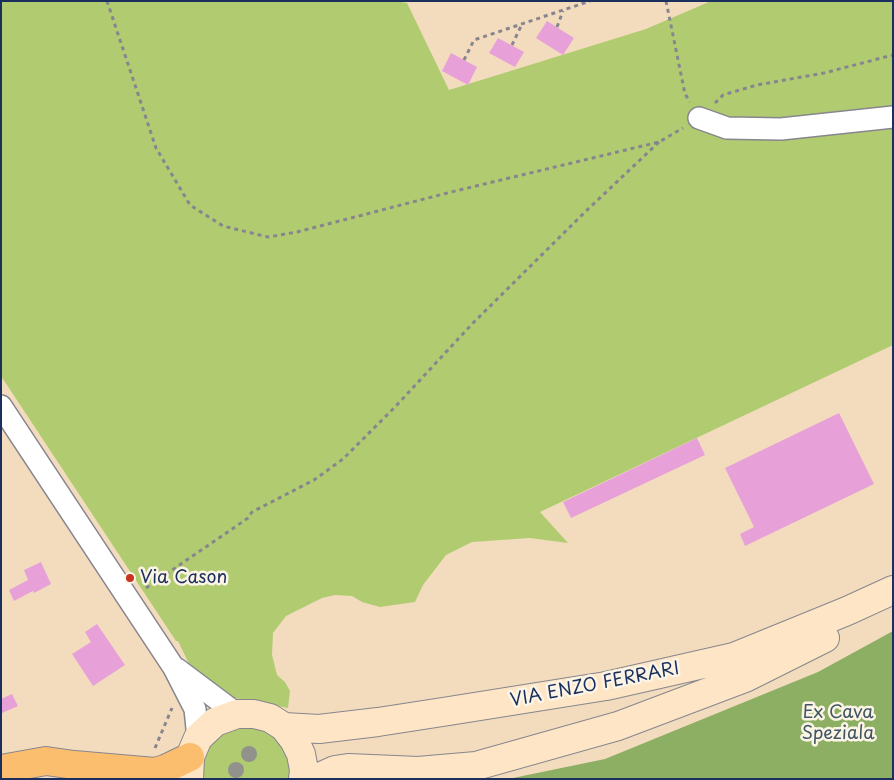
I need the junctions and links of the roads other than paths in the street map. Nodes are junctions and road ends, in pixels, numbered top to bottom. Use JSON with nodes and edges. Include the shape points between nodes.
{"nodes":[{"id":1,"x":699,"y":118,"type":"road end"},
{"id":2,"x":893,"y":118,"type":"edge"},
{"id":3,"x":1,"y":406,"type":"edge"},
{"id":4,"x":893,"y":590,"type":"edge"},
{"id":5,"x":893,"y":601,"type":"edge"},
{"id":6,"x":174,"y":668,"type":"junction"},
{"id":7,"x":237,"y":714,"type":"junction"},
{"id":8,"x":284,"y":728,"type":"junction"},
{"id":9,"x":192,"y":758,"type":"edge"},
{"id":10,"x":1,"y":768,"type":"edge"},
{"id":11,"x":303,"y":779,"type":"edge"},
{"id":12,"x":315,"y":779,"type":"edge"}],
"edges":[{"from":1,"to":2,"type":"street","via":[[727,128],[781,129]]},
{"from":3,"to":6,"type":"street"},
{"from":4,"to":8,"type":"main road","name":"VIA ENZO FERRARI","via":[[734,657],[606,686],[449,711],[319,729]]},
{"from":5,"to":12,"type":"main road","name":"VIA ENZO FERRARI","via":[[746,678],[618,726],[476,766],[418,771],[348,768]]},
{"from":6,"to":7,"type":"street"},
{"from":6,"to":9,"type":"street","via":[[194,709]]},
{"from":7,"to":8,"type":"main road","via":[[270,718]]},
{"from":7,"to":9,"type":"main road","via":[[215,722]]},
{"from":8,"to":11,"type":"main road","via":[[301,754]]},
{"from":9,"to":10,"type":"highway","via":[[155,772],[46,761]]}]}
